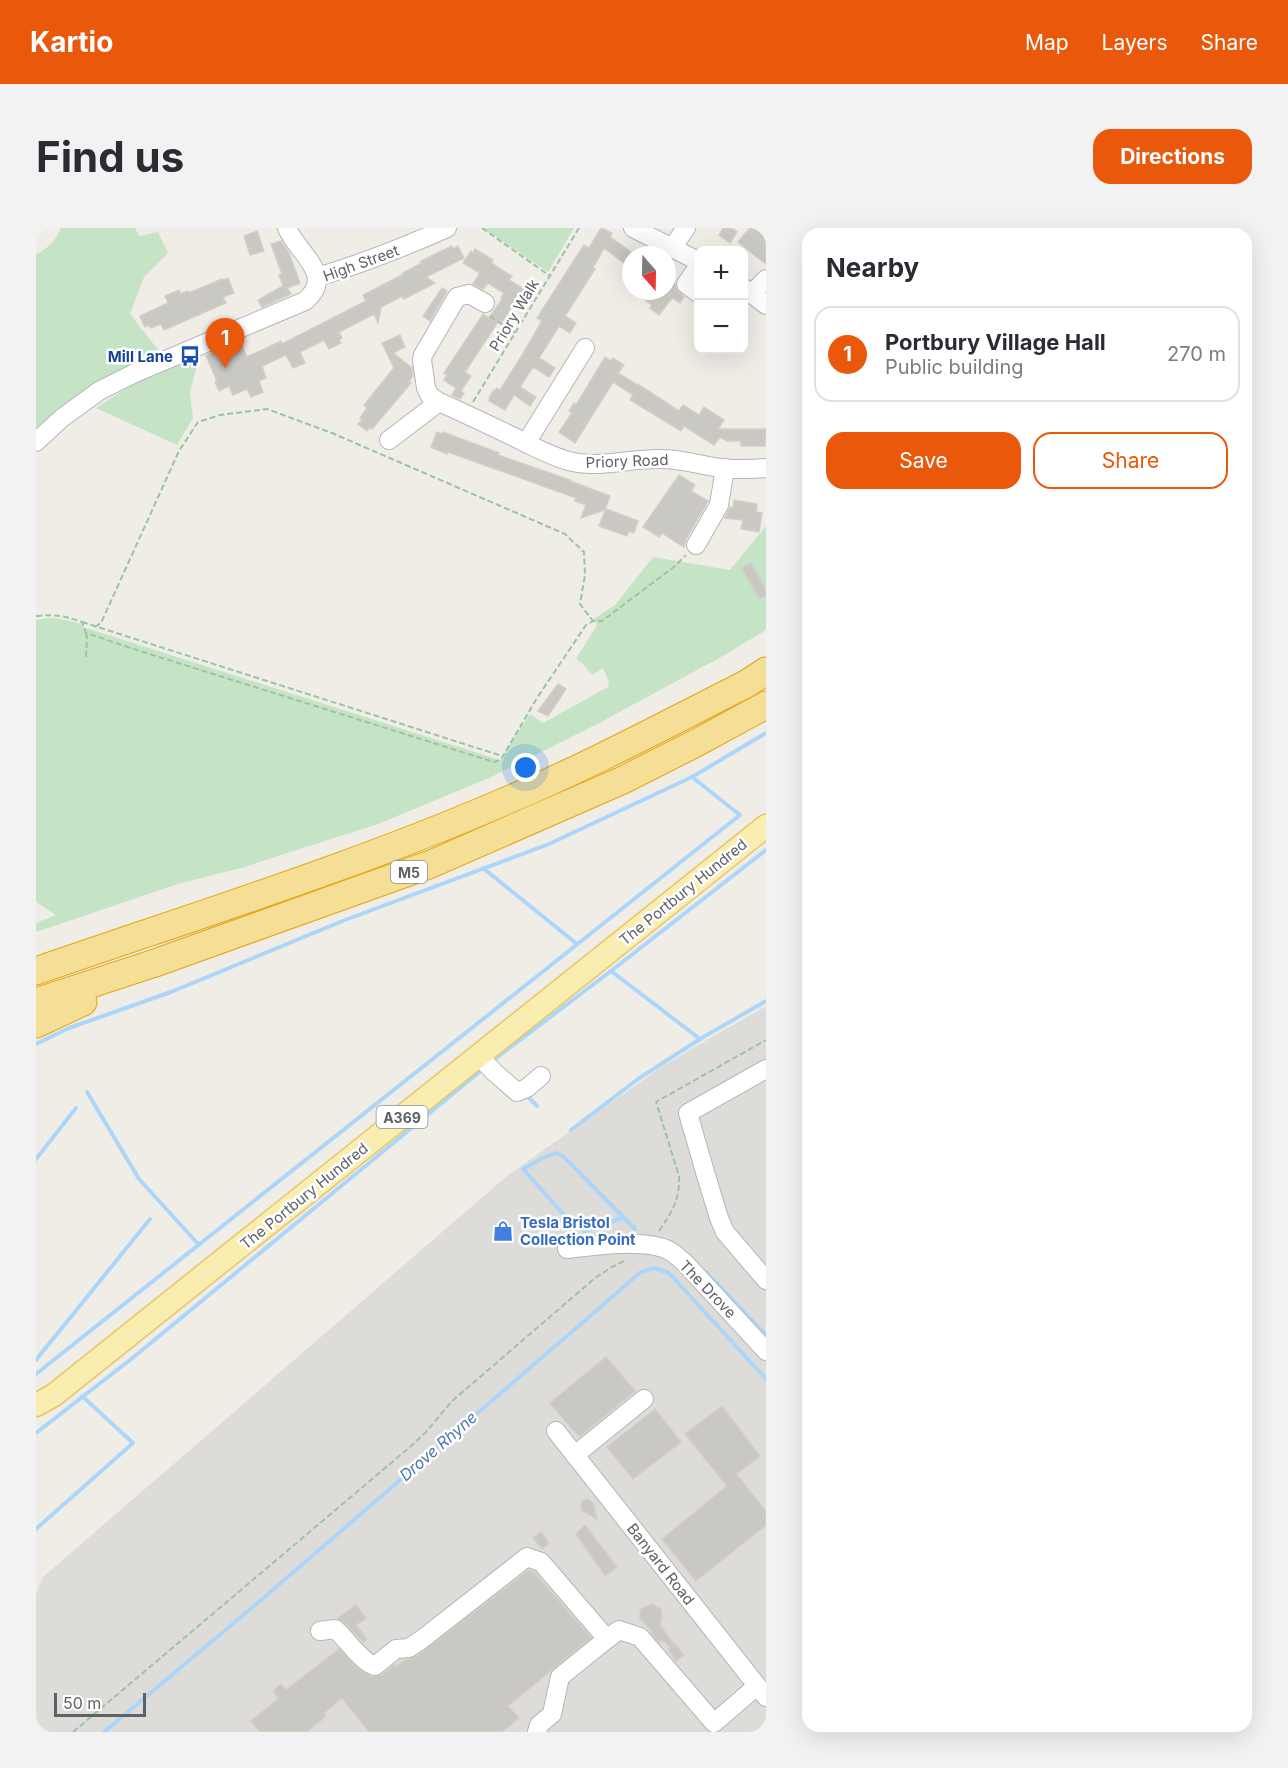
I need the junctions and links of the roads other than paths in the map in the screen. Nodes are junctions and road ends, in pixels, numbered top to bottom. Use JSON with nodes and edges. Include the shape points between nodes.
{"nodes":[{"id":1,"x":287,"y":228,"type":"edge"},
{"id":2,"x":447,"y":228,"type":"edge"},
{"id":3,"x":633,"y":228,"type":"edge"},
{"id":4,"x":686,"y":228,"type":"edge"},
{"id":5,"x":668,"y":246,"type":"edge"},
{"id":6,"x":673,"y":246,"type":"edge"},
{"id":7,"x":676,"y":250,"type":"edge"},
{"id":8,"x":694,"y":259,"type":"edge"},
{"id":9,"x":694,"y":274,"type":"edge"},
{"id":10,"x":317,"y":277,"type":"junction"},
{"id":11,"x":766,"y":279,"type":"edge"},
{"id":12,"x":694,"y":290,"type":"edge"},
{"id":13,"x":754,"y":295,"type":"edge"},
{"id":14,"x":485,"y":303,"type":"road end"},
{"id":15,"x":585,"y":348,"type":"dead end"},
{"id":16,"x":439,"y":402,"type":"junction"},
{"id":17,"x":389,"y":440,"type":"dead end"},
{"id":18,"x":36,"y":442,"type":"edge"},
{"id":19,"x":526,"y":443,"type":"junction"},
{"id":20,"x":725,"y":468,"type":"junction"},
{"id":21,"x":766,"y":468,"type":"edge"},
{"id":22,"x":696,"y":545,"type":"road end"},
{"id":23,"x":766,"y":671,"type":"edge"},
{"id":24,"x":766,"y":705,"type":"edge"},
{"id":25,"x":766,"y":826,"type":"edge"},
{"id":26,"x":246,"y":898,"type":"junction"},
{"id":27,"x":36,"y":952,"type":"edge"},
{"id":28,"x":155,"y":963,"type":"junction"},
{"id":29,"x":36,"y":971,"type":"edge"},
{"id":30,"x":36,"y":1002,"type":"edge"},
{"id":31,"x":36,"y":1024,"type":"edge"},
{"id":32,"x":479,"y":1056,"type":"junction"},
{"id":33,"x":766,"y":1069,"type":"edge"},
{"id":34,"x":541,"y":1076,"type":"dead end"},
{"id":35,"x":567,"y":1249,"type":"dead end"},
{"id":36,"x":766,"y":1280,"type":"edge"},
{"id":37,"x":766,"y":1351,"type":"edge"},
{"id":38,"x":644,"y":1399,"type":"dead end"},
{"id":39,"x":36,"y":1406,"type":"edge"},
{"id":40,"x":556,"y":1431,"type":"dead end"},
{"id":41,"x":575,"y":1455,"type":"junction"},
{"id":42,"x":320,"y":1631,"type":"dead end"},
{"id":43,"x":607,"y":1639,"type":"junction"},
{"id":44,"x":762,"y":1691,"type":"edge"},
{"id":45,"x":708,"y":1727,"type":"edge"},
{"id":46,"x":537,"y":1732,"type":"edge"}],
"edges":[{"from":1,"to":10,"type":"street"},
{"from":2,"to":10,"type":"street","name":"High Street","via":[[350,268]]},
{"from":3,"to":5,"type":"street"},
{"from":4,"to":6,"type":"street"},
{"from":7,"to":8,"type":"street"},
{"from":9,"to":12,"type":"street","via":[[686,284]]},
{"from":10,"to":18,"type":"street","name":"High Street","via":[[318,285],[305,301],[99,391]]},
{"from":11,"to":13,"type":"street"},
{"from":14,"to":16,"type":"street","via":[[469,294],[457,297],[425,349],[422,360],[426,388]]},
{"from":15,"to":19,"type":"street"},
{"from":16,"to":17,"type":"street"},
{"from":16,"to":19,"type":"street","name":"Priory Road"},
{"from":19,"to":20,"type":"street","name":"Priory Road","via":[[583,464],[659,458]]},
{"from":20,"to":21,"type":"street","name":"Priory Road"},
{"from":20,"to":22,"type":"street","via":[[719,505]]},
{"from":23,"to":26,"type":"highway","number":"M5","via":[[616,750],[502,803],[349,863]]},
{"from":24,"to":28,"type":"highway","number":"M5","via":[[623,780],[442,860]]},
{"from":25,"to":32,"type":"main road","name":"The Portbury Hundred","number":"A369"},
{"from":26,"to":27,"type":"highway","number":"M5"},
{"from":26,"to":29,"type":"highway","number":"M5"},
{"from":28,"to":30,"type":"highway","number":"M5"},
{"from":28,"to":31,"type":"highway","number":"M5"},
{"from":32,"to":34,"type":"street","via":[[517,1092]]},
{"from":32,"to":39,"type":"main road","name":"The Portbury Hundred","number":"A369"},
{"from":33,"to":36,"type":"street","via":[[688,1113],[725,1232]]},
{"from":35,"to":37,"type":"street","name":"The Drove","via":[[649,1244],[670,1251]]},
{"from":38,"to":41,"type":"street"},
{"from":40,"to":41,"type":"street","name":"Banyard Road"},
{"from":41,"to":44,"type":"street","name":"Banyard Road"},
{"from":42,"to":43,"type":"street","via":[[335,1629],[368,1664],[375,1666],[396,1649],[409,1648],[421,1640],[527,1557],[541,1562]]},
{"from":43,"to":45,"type":"street","via":[[619,1630],[640,1637]]},
{"from":43,"to":46,"type":"street","via":[[560,1677],[552,1714]]},
{"from":44,"to":45,"type":"street"}]}
